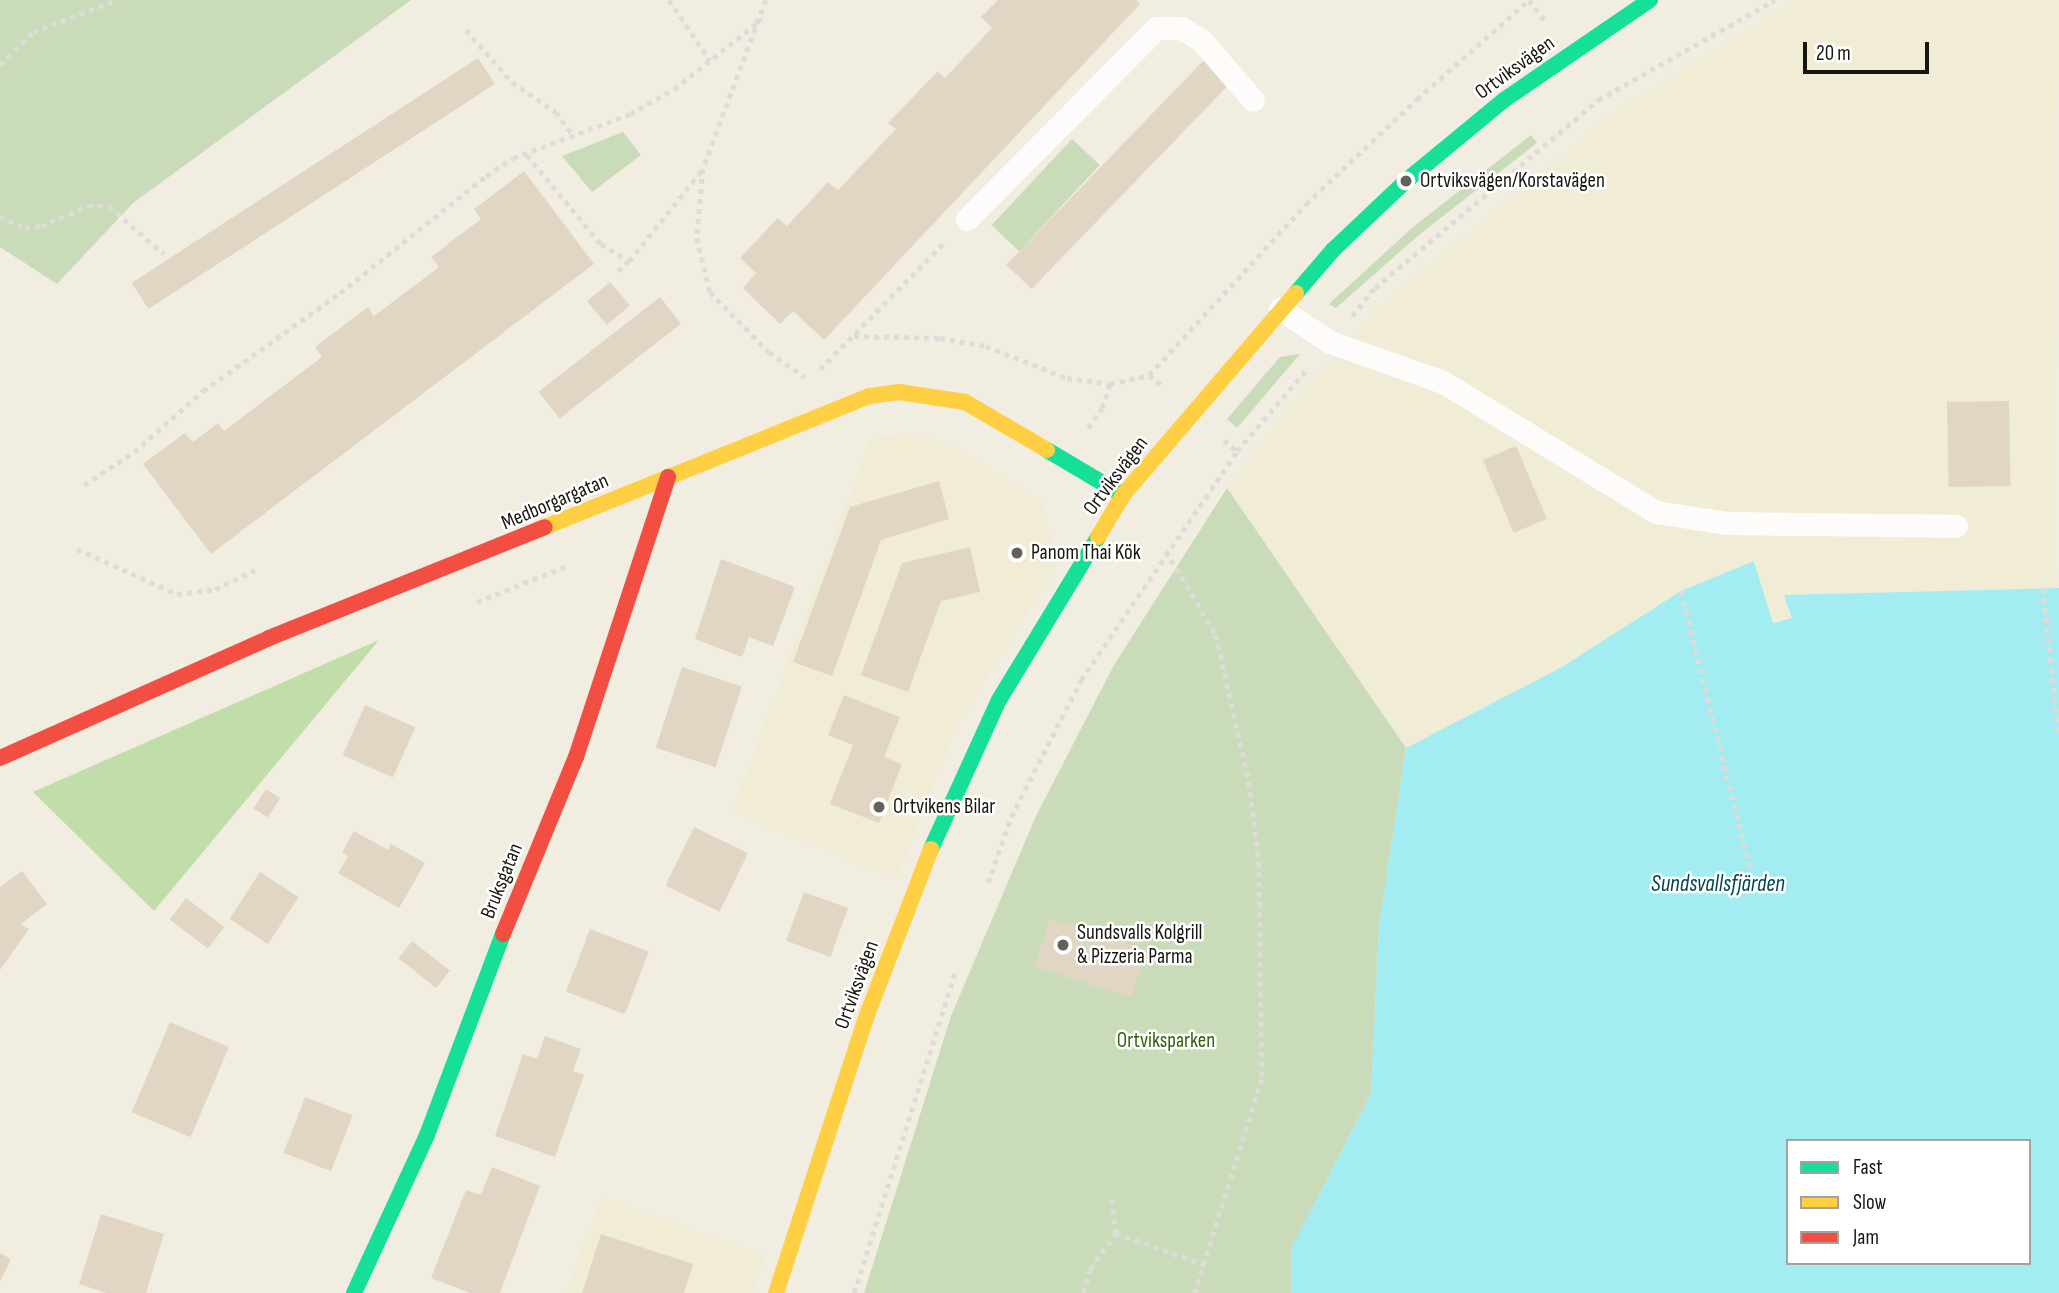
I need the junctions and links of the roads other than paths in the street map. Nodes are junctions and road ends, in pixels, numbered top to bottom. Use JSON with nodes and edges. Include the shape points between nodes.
{"nodes":[{"id":1,"x":1650,"y":0,"type":"edge"},
{"id":2,"x":1253,"y":100,"type":"dead end"},
{"id":3,"x":967,"y":219,"type":"road end"},
{"id":4,"x":1280,"y":309,"type":"junction"},
{"id":5,"x":668,"y":477,"type":"junction"},
{"id":6,"x":1123,"y":495,"type":"junction"},
{"id":7,"x":1956,"y":526,"type":"dead end"},
{"id":8,"x":0,"y":758,"type":"edge"},
{"id":9,"x":354,"y":1293,"type":"edge"},
{"id":10,"x":776,"y":1293,"type":"edge"}],
"edges":[{"from":1,"to":4,"type":"street","name":"Ortviksvägen","via":[[1504,100],[1406,181],[1333,250]]},
{"from":2,"to":3,"type":"lane","via":[[1201,40],[1181,27],[1157,29]]},
{"from":4,"to":6,"type":"street","name":"Ortviksvägen"},
{"from":4,"to":7,"type":"lane","via":[[1330,342],[1443,382],[1656,512],[1726,523]]},
{"from":5,"to":6,"type":"street","name":"Medborgargatan","via":[[820,413],[870,396],[899,392],[965,402]]},
{"from":5,"to":8,"type":"street","name":"Medborgargatan","via":[[269,638]]},
{"from":5,"to":9,"type":"street","name":"Bruksgatan","via":[[576,757],[488,970],[427,1135]]},
{"from":6,"to":10,"type":"street","name":"Ortviksvägen","via":[[999,700],[922,869],[867,1015]]}]}
